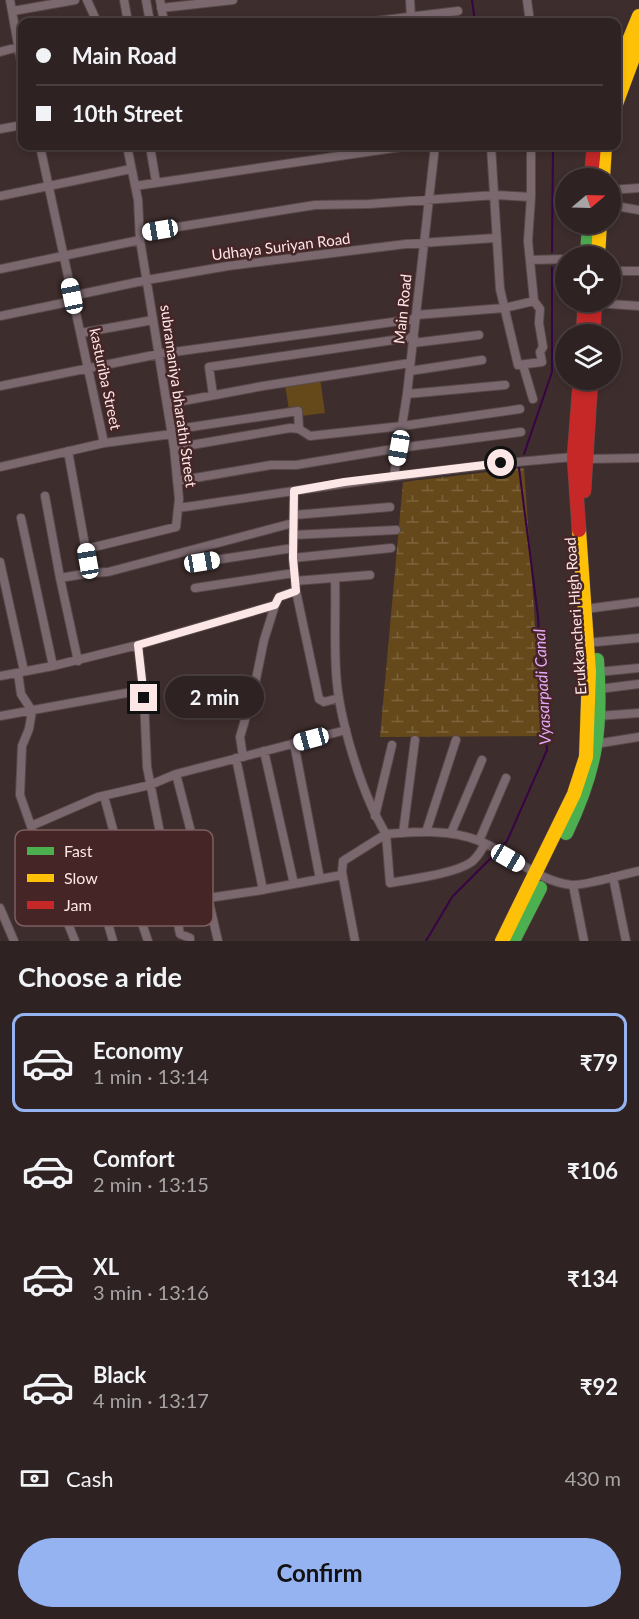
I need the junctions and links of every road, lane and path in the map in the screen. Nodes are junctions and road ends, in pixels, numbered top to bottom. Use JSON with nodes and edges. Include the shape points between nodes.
{"nodes":[{"id":1,"x":10,"y":0,"type":"edge"},
{"id":2,"x":75,"y":0,"type":"edge"},
{"id":3,"x":87,"y":0,"type":"edge"},
{"id":4,"x":124,"y":0,"type":"edge"},
{"id":5,"x":146,"y":0,"type":"edge"},
{"id":6,"x":233,"y":0,"type":"edge"},
{"id":7,"x":410,"y":0,"type":"edge"},
{"id":8,"x":527,"y":0,"type":"edge"},
{"id":9,"x":63,"y":1,"type":"edge"},
{"id":10,"x":39,"y":3,"type":"edge"},
{"id":11,"x":160,"y":4,"type":"edge"},
{"id":12,"x":13,"y":11,"type":"junction"},
{"id":13,"x":458,"y":11,"type":"dead end"},
{"id":14,"x":639,"y":16,"type":"edge"},
{"id":15,"x":411,"y":17,"type":"junction"},
{"id":16,"x":95,"y":18,"type":"edge"},
{"id":17,"x":127,"y":18,"type":"edge"},
{"id":18,"x":149,"y":18,"type":"edge"},
{"id":19,"x":402,"y":18,"type":"edge"},
{"id":20,"x":529,"y":18,"type":"edge"},
{"id":21,"x":18,"y":34,"type":"edge"},
{"id":22,"x":636,"y":44,"type":"edge"},
{"id":23,"x":18,"y":48,"type":"edge"},
{"id":24,"x":0,"y":51,"type":"edge"},
{"id":25,"x":621,"y":65,"type":"edge"},
{"id":26,"x":621,"y":90,"type":"edge"},
{"id":27,"x":18,"y":126,"type":"edge"},
{"id":28,"x":0,"y":129,"type":"edge"},
{"id":29,"x":41,"y":150,"type":"edge"},
{"id":30,"x":129,"y":150,"type":"edge"},
{"id":31,"x":153,"y":150,"type":"edge"},
{"id":32,"x":380,"y":150,"type":"edge"},
{"id":33,"x":435,"y":150,"type":"edge"},
{"id":34,"x":491,"y":150,"type":"edge"},
{"id":35,"x":594,"y":150,"type":"edge"},
{"id":36,"x":605,"y":150,"type":"edge"},
{"id":37,"x":531,"y":152,"type":"dead end"},
{"id":38,"x":592,"y":168,"type":"edge"},
{"id":39,"x":604,"y":168,"type":"edge"},
{"id":40,"x":131,"y":169,"type":"junction"},
{"id":41,"x":156,"y":182,"type":"junction"},
{"id":42,"x":49,"y":186,"type":"junction"},
{"id":43,"x":135,"y":186,"type":"junction"},
{"id":44,"x":639,"y":188,"type":"edge"},
{"id":45,"x":621,"y":189,"type":"edge"},
{"id":46,"x":495,"y":195,"type":"junction"},
{"id":47,"x":0,"y":196,"type":"edge"},
{"id":48,"x":531,"y":197,"type":"junction"},
{"id":49,"x":429,"y":200,"type":"junction"},
{"id":50,"x":621,"y":208,"type":"edge"},
{"id":51,"x":639,"y":210,"type":"edge"},
{"id":52,"x":140,"y":237,"type":"junction"},
{"id":53,"x":495,"y":238,"type":"junction"},
{"id":54,"x":424,"y":243,"type":"junction"},
{"id":55,"x":63,"y":255,"type":"junction"},
{"id":56,"x":555,"y":259,"type":"edge"},
{"id":57,"x":530,"y":260,"type":"junction"},
{"id":58,"x":0,"y":268,"type":"edge"},
{"id":59,"x":621,"y":271,"type":"edge"},
{"id":60,"x":639,"y":271,"type":"edge"},
{"id":61,"x":147,"y":280,"type":"junction"},
{"id":62,"x":73,"y":298,"type":"junction"},
{"id":63,"x":534,"y":301,"type":"junction"},
{"id":64,"x":621,"y":304,"type":"edge"},
{"id":65,"x":639,"y":306,"type":"edge"},
{"id":66,"x":504,"y":308,"type":"junction"},
{"id":67,"x":0,"y":316,"type":"edge"},
{"id":68,"x":416,"y":317,"type":"junction"},
{"id":69,"x":153,"y":320,"type":"junction"},
{"id":70,"x":81,"y":333,"type":"junction"},
{"id":71,"x":479,"y":335,"type":"dead end"},
{"id":72,"x":413,"y":340,"type":"junction"},
{"id":73,"x":159,"y":354,"type":"junction"},
{"id":74,"x":482,"y":360,"type":"dead end"},
{"id":75,"x":523,"y":365,"type":"junction"},
{"id":76,"x":410,"y":367,"type":"junction"},
{"id":77,"x":88,"y":368,"type":"junction"},
{"id":78,"x":505,"y":385,"type":"dead end"},
{"id":79,"x":0,"y":386,"type":"edge"},
{"id":80,"x":580,"y":390,"type":"edge"},
{"id":81,"x":590,"y":390,"type":"edge"},
{"id":82,"x":407,"y":394,"type":"junction"},
{"id":83,"x":213,"y":395,"type":"junction"},
{"id":84,"x":533,"y":399,"type":"dead end"},
{"id":85,"x":166,"y":404,"type":"junction"},
{"id":86,"x":520,"y":409,"type":"dead end"},
{"id":87,"x":402,"y":426,"type":"junction"},
{"id":88,"x":299,"y":429,"type":"junction"},
{"id":89,"x":172,"y":432,"type":"junction"},
{"id":90,"x":521,"y":432,"type":"dead end"},
{"id":91,"x":104,"y":443,"type":"junction"},
{"id":92,"x":174,"y":448,"type":"junction"},
{"id":93,"x":399,"y":448,"type":"junction"},
{"id":94,"x":68,"y":451,"type":"junction"},
{"id":95,"x":580,"y":458,"type":"junction"},
{"id":96,"x":639,"y":458,"type":"edge"},
{"id":97,"x":0,"y":467,"type":"edge"},
{"id":98,"x":394,"y":476,"type":"junction"},
{"id":99,"x":177,"y":481,"type":"junction"},
{"id":100,"x":294,"y":491,"type":"junction"},
{"id":101,"x":45,"y":496,"type":"dead end"},
{"id":102,"x":390,"y":507,"type":"dead end"},
{"id":103,"x":178,"y":508,"type":"junction"},
{"id":104,"x":21,"y":518,"type":"dead end"},
{"id":105,"x":294,"y":519,"type":"junction"},
{"id":106,"x":396,"y":530,"type":"dead end"},
{"id":107,"x":293,"y":535,"type":"junction"},
{"id":108,"x":391,"y":548,"type":"dead end"},
{"id":109,"x":86,"y":549,"type":"junction"},
{"id":110,"x":293,"y":553,"type":"junction"},
{"id":111,"x":0,"y":562,"type":"edge"},
{"id":112,"x":202,"y":562,"type":"dead end"},
{"id":113,"x":90,"y":573,"type":"junction"},
{"id":114,"x":370,"y":575,"type":"dead end"},
{"id":115,"x":294,"y":577,"type":"junction"},
{"id":116,"x":60,"y":578,"type":"junction"},
{"id":117,"x":335,"y":578,"type":"junction"},
{"id":118,"x":195,"y":588,"type":"dead end"},
{"id":119,"x":296,"y":591,"type":"junction"},
{"id":120,"x":639,"y":602,"type":"edge"},
{"id":121,"x":275,"y":605,"type":"junction"},
{"id":122,"x":593,"y":608,"type":"junction"},
{"id":123,"x":639,"y":638,"type":"edge"},
{"id":124,"x":596,"y":642,"type":"junction"},
{"id":125,"x":138,"y":645,"type":"junction"},
{"id":126,"x":78,"y":660,"type":"junction"},
{"id":127,"x":53,"y":666,"type":"junction"},
{"id":128,"x":639,"y":668,"type":"edge"},
{"id":129,"x":21,"y":672,"type":"junction"},
{"id":130,"x":598,"y":672,"type":"junction"},
{"id":131,"x":0,"y":676,"type":"edge"},
{"id":132,"x":639,"y":684,"type":"edge"},
{"id":133,"x":599,"y":688,"type":"junction"},
{"id":134,"x":143,"y":690,"type":"junction"},
{"id":135,"x":339,"y":698,"type":"junction"},
{"id":136,"x":32,"y":711,"type":"junction"},
{"id":137,"x":639,"y":713,"type":"edge"},
{"id":138,"x":0,"y":716,"type":"edge"},
{"id":139,"x":597,"y":716,"type":"junction"},
{"id":140,"x":346,"y":730,"type":"junction"},
{"id":141,"x":639,"y":737,"type":"edge"},
{"id":142,"x":415,"y":740,"type":"dead end"},
{"id":143,"x":456,"y":740,"type":"dead end"},
{"id":144,"x":294,"y":743,"type":"junction"},
{"id":145,"x":595,"y":744,"type":"junction"},
{"id":146,"x":392,"y":745,"type":"dead end"},
{"id":147,"x":264,"y":751,"type":"junction"},
{"id":148,"x":240,"y":758,"type":"junction"},
{"id":149,"x":482,"y":760,"type":"dead end"},
{"id":150,"x":176,"y":774,"type":"junction"},
{"id":151,"x":506,"y":778,"type":"dead end"},
{"id":152,"x":150,"y":785,"type":"junction"},
{"id":153,"x":104,"y":796,"type":"junction"},
{"id":154,"x":375,"y":816,"type":"junction"},
{"id":155,"x":31,"y":826,"type":"junction"},
{"id":156,"x":32,"y":830,"type":"edge"},
{"id":157,"x":113,"y":830,"type":"edge"},
{"id":158,"x":159,"y":830,"type":"edge"},
{"id":159,"x":191,"y":830,"type":"edge"},
{"id":160,"x":426,"y":832,"type":"junction"},
{"id":161,"x":403,"y":833,"type":"junction"},
{"id":162,"x":451,"y":833,"type":"junction"},
{"id":163,"x":386,"y":834,"type":"junction"},
{"id":164,"x":482,"y":843,"type":"junction"},
{"id":165,"x":639,"y":871,"type":"edge"},
{"id":166,"x":342,"y":875,"type":"junction"},
{"id":167,"x":541,"y":876,"type":"junction"},
{"id":168,"x":613,"y":877,"type":"junction"},
{"id":169,"x":320,"y":879,"type":"junction"},
{"id":170,"x":294,"y":884,"type":"junction"},
{"id":171,"x":573,"y":885,"type":"junction"},
{"id":172,"x":263,"y":890,"type":"junction"},
{"id":173,"x":213,"y":896,"type":"edge"},
{"id":174,"x":0,"y":908,"type":"edge"},
{"id":175,"x":213,"y":919,"type":"edge"},
{"id":176,"x":69,"y":926,"type":"edge"},
{"id":177,"x":109,"y":926,"type":"edge"},
{"id":178,"x":143,"y":926,"type":"edge"},
{"id":179,"x":178,"y":926,"type":"edge"},
{"id":180,"x":14,"y":941,"type":"edge"},
{"id":181,"x":75,"y":941,"type":"edge"},
{"id":182,"x":113,"y":941,"type":"edge"},
{"id":183,"x":148,"y":941,"type":"edge"},
{"id":184,"x":190,"y":941,"type":"edge"},
{"id":185,"x":218,"y":941,"type":"edge"},
{"id":186,"x":355,"y":941,"type":"edge"},
{"id":187,"x":502,"y":941,"type":"edge"},
{"id":188,"x":513,"y":941,"type":"edge"},
{"id":189,"x":584,"y":941,"type":"edge"},
{"id":190,"x":626,"y":941,"type":"edge"}],
"edges":[{"from":1,"to":12,"type":"street"},
{"from":2,"to":9,"type":"street"},
{"from":3,"to":16,"type":"street"},
{"from":4,"to":17,"type":"street"},
{"from":5,"to":18,"type":"street"},
{"from":6,"to":11,"type":"street"},
{"from":7,"to":15,"type":"street"},
{"from":8,"to":20,"type":"street"},
{"from":9,"to":10,"type":"street"},
{"from":10,"to":12,"type":"street"},
{"from":12,"to":21,"type":"street"},
{"from":13,"to":15,"type":"street"},
{"from":14,"to":22,"type":"main road"},
{"from":15,"to":19,"type":"street"},
{"from":22,"to":25,"type":"main road"},
{"from":22,"to":26,"type":"main road"},
{"from":23,"to":24,"type":"street"},
{"from":27,"to":28,"type":"street"},
{"from":29,"to":42,"type":"street","name":"kasturiba Street"},
{"from":30,"to":40,"type":"street","name":"subramaniya bharathi Street"},
{"from":31,"to":41,"type":"street"},
{"from":32,"to":41,"type":"street"},
{"from":33,"to":49,"type":"street","name":"Main Road"},
{"from":34,"to":46,"type":"street"},
{"from":35,"to":38,"type":"main road"},
{"from":36,"to":39,"type":"main road"},
{"from":37,"to":48,"type":"street"},
{"from":40,"to":42,"type":"street"},
{"from":40,"to":43,"type":"street","name":"subramaniya bharathi Street"},
{"from":41,"to":43,"type":"street"},
{"from":42,"to":47,"type":"street"},
{"from":42,"to":55,"type":"street","name":"kasturiba Street"},
{"from":43,"to":52,"type":"street","name":"subramaniya bharathi Street"},
{"from":44,"to":45,"type":"street"},
{"from":46,"to":48,"type":"street"},
{"from":46,"to":49,"type":"street"},
{"from":46,"to":53,"type":"street"},
{"from":48,"to":57,"type":"street"},
{"from":49,"to":52,"type":"street","via":[[315,205]]},
{"from":49,"to":54,"type":"street","name":"Main Road"},
{"from":50,"to":51,"type":"street"},
{"from":52,"to":55,"type":"street"},
{"from":52,"to":61,"type":"street","name":"subramaniya bharathi Street"},
{"from":53,"to":54,"type":"street","name":"Udhaya Suriyan Road"},
{"from":53,"to":66,"type":"street"},
{"from":54,"to":61,"type":"street","name":"Udhaya Suriyan Road","via":[[228,266]]},
{"from":54,"to":68,"type":"street","name":"Main Road"},
{"from":55,"to":58,"type":"street"},
{"from":55,"to":62,"type":"street","name":"kasturiba Street"},
{"from":56,"to":57,"type":"street"},
{"from":57,"to":63,"type":"street"},
{"from":59,"to":60,"type":"street"},
{"from":61,"to":62,"type":"street","name":"Udhaya Suriyan Road"},
{"from":61,"to":69,"type":"street","name":"subramaniya bharathi Street"},
{"from":62,"to":67,"type":"street","name":"Udhaya Suriyan Road"},
{"from":62,"to":70,"type":"street","name":"kasturiba Street"},
{"from":63,"to":66,"type":"street"},
{"from":63,"to":75,"type":"street","via":[[540,309],[542,362]]},
{"from":64,"to":65,"type":"street"},
{"from":66,"to":68,"type":"street"},
{"from":66,"to":75,"type":"street","via":[[518,365]]},
{"from":68,"to":72,"type":"street","name":"Main Road"},
{"from":68,"to":73,"type":"street"},
{"from":69,"to":70,"type":"street"},
{"from":69,"to":73,"type":"street","name":"subramaniya bharathi Street"},
{"from":70,"to":77,"type":"street","name":"kasturiba Street"},
{"from":71,"to":72,"type":"street"},
{"from":72,"to":76,"type":"street","name":"Main Road"},
{"from":72,"to":83,"type":"street","via":[[209,367]]},
{"from":73,"to":77,"type":"street"},
{"from":73,"to":85,"type":"street","name":"subramaniya bharathi Street"},
{"from":74,"to":76,"type":"street"},
{"from":75,"to":84,"type":"street"},
{"from":76,"to":82,"type":"street","name":"Main Road"},
{"from":76,"to":83,"type":"street"},
{"from":77,"to":79,"type":"street"},
{"from":77,"to":91,"type":"street","name":"kasturiba Street"},
{"from":78,"to":82,"type":"street"},
{"from":80,"to":95,"type":"main road"},
{"from":81,"to":95,"type":"main road","name":"Erukkancheri High Road"},
{"from":82,"to":87,"type":"street","name":"Main Road"},
{"from":83,"to":85,"type":"street"},
{"from":85,"to":89,"type":"street","name":"subramaniya bharathi Street"},
{"from":86,"to":87,"type":"street"},
{"from":87,"to":88,"type":"street","via":[[310,436]]},
{"from":87,"to":93,"type":"street","name":"Main Road"},
{"from":88,"to":89,"type":"street","via":[[298,411]]},
{"from":88,"to":92,"type":"street"},
{"from":89,"to":91,"type":"street"},
{"from":89,"to":92,"type":"street","name":"subramaniya bharathi Street"},
{"from":90,"to":93,"type":"street"},
{"from":91,"to":94,"type":"street"},
{"from":92,"to":99,"type":"street","name":"subramaniya bharathi Street"},
{"from":93,"to":98,"type":"street","name":"Main Road"},
{"from":93,"to":99,"type":"street"},
{"from":94,"to":97,"type":"street"},
{"from":94,"to":109,"type":"street"},
{"from":95,"to":96,"type":"street"},
{"from":95,"to":98,"type":"street"},
{"from":95,"to":122,"type":"main road","name":"Erukkancheri High Road"},
{"from":95,"to":167,"type":"main road","via":[[589,672],[586,757]]},
{"from":98,"to":100,"type":"street"},
{"from":99,"to":103,"type":"street","name":"subramaniya bharathi Street"},
{"from":100,"to":103,"type":"street"},
{"from":100,"to":105,"type":"street"},
{"from":101,"to":116,"type":"street"},
{"from":102,"to":105,"type":"street"},
{"from":103,"to":109,"type":"street","name":"subramaniya bharathi Street","via":[[177,527]]},
{"from":104,"to":127,"type":"street"},
{"from":105,"to":107,"type":"street"},
{"from":105,"to":113,"type":"street","via":[[108,572]]},
{"from":106,"to":107,"type":"street"},
{"from":107,"to":110,"type":"street"},
{"from":108,"to":110,"type":"street"},
{"from":109,"to":113,"type":"street"},
{"from":110,"to":112,"type":"street"},
{"from":110,"to":115,"type":"street"},
{"from":111,"to":129,"type":"street"},
{"from":113,"to":116,"type":"street"},
{"from":114,"to":117,"type":"street"},
{"from":115,"to":117,"type":"street"},
{"from":115,"to":118,"type":"street"},
{"from":115,"to":119,"type":"street"},
{"from":116,"to":126,"type":"street"},
{"from":117,"to":135,"type":"street"},
{"from":119,"to":121,"type":"street","via":[[279,597]]},
{"from":119,"to":135,"type":"street","via":[[319,699],[324,702]]},
{"from":120,"to":122,"type":"street"},
{"from":121,"to":125,"type":"street"},
{"from":121,"to":148,"type":"street","via":[[240,737]]},
{"from":122,"to":124,"type":"main road","name":"Erukkancheri High Road"},
{"from":123,"to":124,"type":"street"},
{"from":124,"to":130,"type":"main road","name":"Erukkancheri High Road"},
{"from":125,"to":126,"type":"street"},
{"from":125,"to":134,"type":"street"},
{"from":126,"to":127,"type":"street"},
{"from":127,"to":129,"type":"street"},
{"from":128,"to":130,"type":"street"},
{"from":129,"to":131,"type":"street"},
{"from":129,"to":136,"type":"street","via":[[21,694]]},
{"from":130,"to":133,"type":"main road","name":"Erukkancheri High Road"},
{"from":132,"to":133,"type":"street"},
{"from":133,"to":139,"type":"main road","name":"Erukkancheri High Road"},
{"from":134,"to":136,"type":"street"},
{"from":134,"to":152,"type":"street"},
{"from":135,"to":140,"type":"street"},
{"from":136,"to":138,"type":"street"},
{"from":136,"to":155,"type":"street","via":[[22,746],[21,795]]},
{"from":137,"to":139,"type":"street"},
{"from":139,"to":145,"type":"main road","name":"Erukkancheri High Road"},
{"from":140,"to":144,"type":"street"},
{"from":140,"to":154,"type":"street"},
{"from":141,"to":145,"type":"street"},
{"from":142,"to":161,"type":"street"},
{"from":143,"to":160,"type":"street"},
{"from":144,"to":147,"type":"street"},
{"from":144,"to":169,"type":"street"},
{"from":145,"to":167,"type":"main road","name":"Erukkancheri High Road","via":[[588,783]]},
{"from":146,"to":154,"type":"street"},
{"from":147,"to":148,"type":"street"},
{"from":147,"to":170,"type":"street"},
{"from":148,"to":150,"type":"street"},
{"from":148,"to":172,"type":"street"},
{"from":149,"to":162,"type":"street"},
{"from":150,"to":152,"type":"street"},
{"from":150,"to":159,"type":"street"},
{"from":151,"to":164,"type":"street"},
{"from":152,"to":153,"type":"street"},
{"from":152,"to":158,"type":"street"},
{"from":153,"to":155,"type":"street"},
{"from":153,"to":157,"type":"street"},
{"from":154,"to":163,"type":"street"},
{"from":155,"to":156,"type":"street"},
{"from":160,"to":161,"type":"street"},
{"from":160,"to":162,"type":"street"},
{"from":161,"to":163,"type":"street"},
{"from":162,"to":164,"type":"street"},
{"from":163,"to":164,"type":"street","via":[[390,883],[468,865]]},
{"from":163,"to":166,"type":"street","via":[[343,861]]},
{"from":164,"to":167,"type":"street"},
{"from":165,"to":168,"type":"street"},
{"from":166,"to":169,"type":"street"},
{"from":166,"to":186,"type":"street"},
{"from":167,"to":171,"type":"street"},
{"from":167,"to":187,"type":"main road"},
{"from":167,"to":188,"type":"main road","name":"Erukkancheri High Road"},
{"from":168,"to":171,"type":"street"},
{"from":168,"to":190,"type":"street"},
{"from":169,"to":170,"type":"street"},
{"from":170,"to":172,"type":"street"},
{"from":171,"to":189,"type":"street"},
{"from":172,"to":173,"type":"street"},
{"from":174,"to":180,"type":"street"},
{"from":175,"to":185,"type":"street"},
{"from":176,"to":181,"type":"street"},
{"from":177,"to":182,"type":"street"},
{"from":178,"to":183,"type":"street"},
{"from":179,"to":184,"type":"street","via":[[180,934]]}]}
